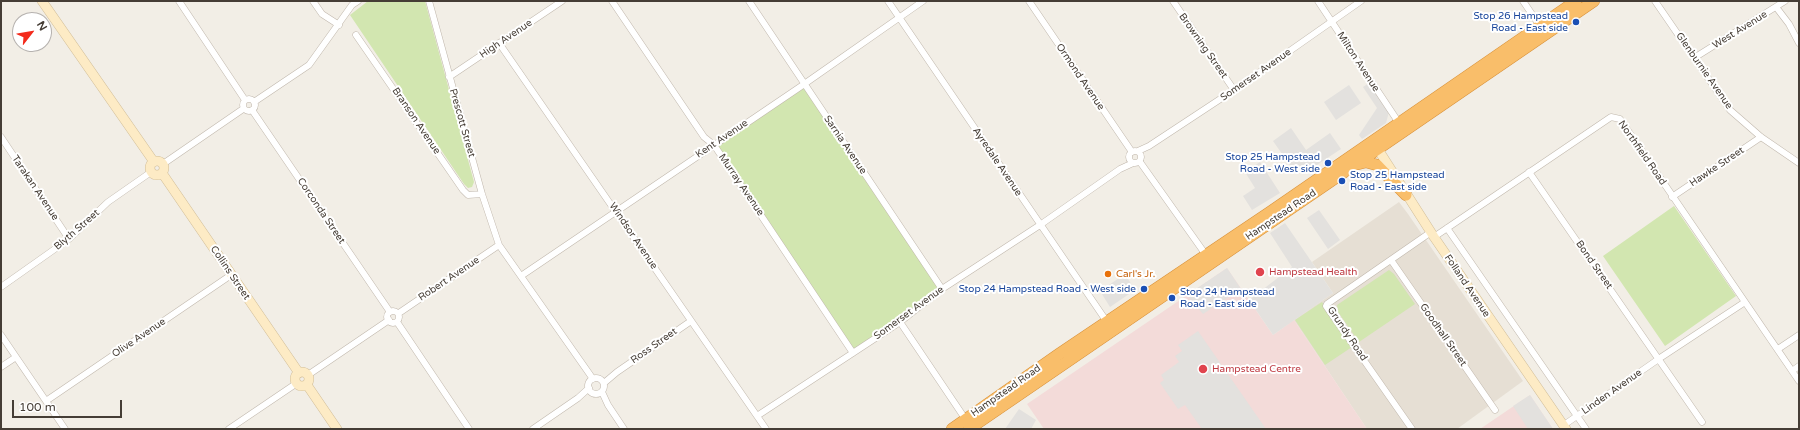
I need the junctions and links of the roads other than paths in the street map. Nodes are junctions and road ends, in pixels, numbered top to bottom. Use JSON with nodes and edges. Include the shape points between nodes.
{"nodes":[{"id":1,"x":42,"y":1,"type":"edge"},
{"id":2,"x":179,"y":1,"type":"edge"},
{"id":3,"x":313,"y":1,"type":"edge"},
{"id":4,"x":358,"y":1,"type":"edge"},
{"id":5,"x":430,"y":1,"type":"edge"},
{"id":6,"x":562,"y":1,"type":"edge"},
{"id":7,"x":612,"y":1,"type":"edge"},
{"id":8,"x":748,"y":1,"type":"edge"},
{"id":9,"x":888,"y":1,"type":"edge"},
{"id":10,"x":923,"y":1,"type":"edge"},
{"id":11,"x":1029,"y":1,"type":"edge"},
{"id":12,"x":1173,"y":1,"type":"edge"},
{"id":13,"x":1318,"y":1,"type":"edge"},
{"id":14,"x":1362,"y":1,"type":"edge"},
{"id":15,"x":1523,"y":1,"type":"edge"},
{"id":16,"x":1576,"y":1,"type":"edge"},
{"id":17,"x":1594,"y":1,"type":"edge"},
{"id":18,"x":1655,"y":1,"type":"edge"},
{"id":19,"x":1785,"y":1,"type":"edge"},
{"id":20,"x":1776,"y":7,"type":"junction"},
{"id":21,"x":898,"y":17,"type":"junction"},
{"id":22,"x":1332,"y":22,"type":"junction"},
{"id":23,"x":339,"y":25,"type":"junction"},
{"id":24,"x":1543,"y":30,"type":"junction"},
{"id":25,"x":356,"y":35,"type":"dead end"},
{"id":26,"x":499,"y":43,"type":"junction"},
{"id":27,"x":1799,"y":43,"type":"edge"},
{"id":28,"x":1694,"y":58,"type":"junction"},
{"id":29,"x":450,"y":77,"type":"junction"},
{"id":30,"x":804,"y":84,"type":"junction"},
{"id":31,"x":1234,"y":90,"type":"junction"},
{"id":32,"x":245,"y":100,"type":"junction"},
{"id":33,"x":254,"y":102,"type":"junction"},
{"id":34,"x":244,"y":109,"type":"junction"},
{"id":35,"x":252,"y":110,"type":"junction"},
{"id":36,"x":1398,"y":123,"type":"junction"},
{"id":37,"x":1,"y":137,"type":"edge"},
{"id":38,"x":1761,"y":137,"type":"junction"},
{"id":39,"x":714,"y":145,"type":"junction"},
{"id":40,"x":1375,"y":145,"type":"junction"},
{"id":41,"x":1137,"y":153,"type":"junction"},
{"id":42,"x":1134,"y":161,"type":"junction"},
{"id":43,"x":1799,"y":163,"type":"edge"},
{"id":44,"x":1357,"y":164,"type":"junction"},
{"id":45,"x":159,"y":166,"type":"junction"},
{"id":46,"x":151,"y":172,"type":"joint"},
{"id":47,"x":1530,"y":172,"type":"junction"},
{"id":48,"x":482,"y":194,"type":"junction"},
{"id":49,"x":1406,"y":195,"type":"junction"},
{"id":50,"x":1672,"y":198,"type":"junction"},
{"id":51,"x":616,"y":211,"type":"junction"},
{"id":52,"x":1040,"y":225,"type":"junction"},
{"id":53,"x":1447,"y":228,"type":"junction"},
{"id":54,"x":1432,"y":234,"type":"junction"},
{"id":55,"x":69,"y":239,"type":"junction"},
{"id":56,"x":499,"y":245,"type":"junction"},
{"id":57,"x":1209,"y":259,"type":"junction"},
{"id":58,"x":1391,"y":260,"type":"junction"},
{"id":59,"x":231,"y":275,"type":"junction"},
{"id":60,"x":521,"y":276,"type":"junction"},
{"id":61,"x":1,"y":287,"type":"edge"},
{"id":62,"x":942,"y":289,"type":"junction"},
{"id":63,"x":1745,"y":302,"type":"junction"},
{"id":64,"x":390,"y":312,"type":"junction"},
{"id":65,"x":399,"y":314,"type":"junction"},
{"id":66,"x":389,"y":320,"type":"junction"},
{"id":67,"x":691,"y":321,"type":"junction"},
{"id":68,"x":397,"y":322,"type":"junction"},
{"id":69,"x":900,"y":322,"type":"junction"},
{"id":70,"x":1110,"y":326,"type":"junction"},
{"id":71,"x":1,"y":335,"type":"edge"},
{"id":72,"x":1799,"y":335,"type":"edge"},
{"id":73,"x":1778,"y":350,"type":"junction"},
{"id":74,"x":853,"y":353,"type":"junction"},
{"id":75,"x":16,"y":357,"type":"junction"},
{"id":76,"x":1660,"y":358,"type":"junction"},
{"id":77,"x":1799,"y":366,"type":"edge"},
{"id":78,"x":1,"y":368,"type":"edge"},
{"id":79,"x":1792,"y":371,"type":"junction"},
{"id":80,"x":303,"y":374,"type":"junction"},
{"id":81,"x":602,"y":381,"type":"junction"},
{"id":82,"x":1799,"y":381,"type":"edge"},
{"id":83,"x":297,"y":383,"type":"junction"},
{"id":84,"x":306,"y":385,"type":"junction"},
{"id":85,"x":594,"y":388,"type":"junction"},
{"id":86,"x":46,"y":401,"type":"junction"},
{"id":87,"x":1495,"y":410,"type":"dead end"},
{"id":88,"x":757,"y":416,"type":"junction"},
{"id":89,"x":1577,"y":416,"type":"junction"},
{"id":90,"x":1702,"y":422,"type":"dead end"},
{"id":91,"x":968,"y":426,"type":"edge"},
{"id":92,"x":1565,"y":427,"type":"edge"},
{"id":93,"x":66,"y":429,"type":"edge"},
{"id":94,"x":229,"y":429,"type":"edge"},
{"id":95,"x":337,"y":429,"type":"edge"},
{"id":96,"x":469,"y":429,"type":"edge"},
{"id":97,"x":533,"y":429,"type":"edge"},
{"id":98,"x":624,"y":429,"type":"edge"},
{"id":99,"x":766,"y":429,"type":"edge"},
{"id":100,"x":952,"y":429,"type":"edge"},
{"id":101,"x":1412,"y":429,"type":"edge"},
{"id":102,"x":1586,"y":429,"type":"edge"}],
"edges":[{"from":1,"to":45,"type":"street","name":"Collins Street"},
{"from":2,"to":32,"type":"street"},
{"from":3,"to":23,"type":"street","via":[[322,14]]},
{"from":4,"to":23,"type":"street","via":[[352,5]]},
{"from":5,"to":29,"type":"street","name":"Prescott Street"},
{"from":6,"to":26,"type":"street","name":"High Avenue"},
{"from":7,"to":39,"type":"street","name":"Murray Avenue","via":[[704,137]]},
{"from":8,"to":30,"type":"street","name":"Sarnia Avenue"},
{"from":9,"to":21,"type":"street","name":"Ayredale Avenue"},
{"from":10,"to":21,"type":"street","name":"Kent Avenue"},
{"from":11,"to":41,"type":"street","name":"Ormond Avenue"},
{"from":12,"to":31,"type":"street","name":"Browning Street"},
{"from":13,"to":22,"type":"street","name":"Milton Avenue"},
{"from":14,"to":22,"type":"street","name":"Somerset Avenue"},
{"from":15,"to":24,"type":"street"},
{"from":16,"to":24,"type":"highway","name":"Hampstead Road"},
{"from":17,"to":24,"type":"highway","name":"Hampstead Road"},
{"from":18,"to":28,"type":"street","name":"Glenburnie Avenue"},
{"from":19,"to":20,"type":"street","name":"West Avenue"},
{"from":20,"to":27,"type":"street"},
{"from":20,"to":28,"type":"street","name":"West Avenue"},
{"from":21,"to":30,"type":"street","name":"Kent Avenue"},
{"from":21,"to":52,"type":"street","name":"Ayredale Avenue"},
{"from":22,"to":31,"type":"street","name":"Somerset Avenue"},
{"from":22,"to":36,"type":"street","name":"Milton Avenue"},
{"from":23,"to":33,"type":"street","via":[[309,65]]},
{"from":24,"to":36,"type":"highway","name":"Hampstead Road"},
{"from":24,"to":40,"type":"highway","name":"Hampstead Road"},
{"from":25,"to":48,"type":"street","name":"Branson Avenue","via":[[463,190],[468,195]]},
{"from":26,"to":29,"type":"street","name":"High Avenue"},
{"from":26,"to":51,"type":"street","name":"Windsor Avenue"},
{"from":28,"to":38,"type":"street","name":"Glenburnie Avenue","via":[[1730,110]]},
{"from":29,"to":48,"type":"street","name":"Prescott Street"},
{"from":30,"to":39,"type":"street","name":"Kent Avenue"},
{"from":30,"to":62,"type":"street","name":"Sarnia Avenue"},
{"from":31,"to":41,"type":"street","name":"Somerset Avenue"},
{"from":32,"to":33,"type":"street"},
{"from":32,"to":34,"type":"street"},
{"from":33,"to":35,"type":"street"},
{"from":34,"to":35,"type":"street"},
{"from":34,"to":45,"type":"street"},
{"from":35,"to":64,"type":"street","name":"Corconda Street"},
{"from":36,"to":40,"type":"highway","name":"Hampstead Road"},
{"from":37,"to":55,"type":"street","name":"Tarakan Avenue"},
{"from":38,"to":43,"type":"street","name":"Glenburnie Avenue"},
{"from":38,"to":50,"type":"street","name":"Hawke Street"},
{"from":39,"to":51,"type":"street","name":"Kent Avenue"},
{"from":39,"to":74,"type":"street","name":"Murray Avenue"},
{"from":40,"to":44,"type":"highway","name":"Hampstead Road"},
{"from":40,"to":49,"type":"street","name":"Folland Avenue"},
{"from":40,"to":57,"type":"highway","name":"Hampstead Road"},
{"from":41,"to":42,"type":"street"},
{"from":41,"to":42,"type":"street"},
{"from":42,"to":52,"type":"street","name":"Somerset Avenue"},
{"from":42,"to":57,"type":"street"},
{"from":44,"to":49,"type":"highway","via":[[1366,162],[1377,165]]},
{"from":44,"to":57,"type":"highway","name":"Hampstead Road"},
{"from":45,"to":46,"type":"street","via":[[150,166]]},
{"from":45,"to":59,"type":"street","name":"Collins Street"},
{"from":46,"to":55,"type":"street","name":"Blyth Street","via":[[108,202]]},
{"from":47,"to":50,"type":"street","name":"Northfield Road","via":[[1611,117],[1620,119]]},
{"from":47,"to":53,"type":"street","name":"Northfield Road"},
{"from":47,"to":76,"type":"street","name":"Bond Street"},
{"from":48,"to":56,"type":"street","name":"Prescott Street"},
{"from":49,"to":54,"type":"street","name":"Folland Avenue"},
{"from":50,"to":63,"type":"street","name":"Northfield Road"},
{"from":51,"to":60,"type":"street","name":"Kent Avenue"},
{"from":51,"to":67,"type":"street","name":"Windsor Avenue"},
{"from":52,"to":62,"type":"street","name":"Somerset Avenue"},
{"from":52,"to":70,"type":"street","name":"Ayredale Avenue"},
{"from":53,"to":54,"type":"street","name":"Northfield Road"},
{"from":53,"to":89,"type":"street","name":"Folland Avenue"},
{"from":54,"to":58,"type":"street","name":"Grundy Road"},
{"from":54,"to":92,"type":"street","name":"Folland Avenue"},
{"from":55,"to":61,"type":"street","name":"Blyth Street"},
{"from":56,"to":60,"type":"street"},
{"from":56,"to":65,"type":"street","name":"Robert Avenue"},
{"from":57,"to":70,"type":"highway","name":"Hampstead Road"},
{"from":58,"to":87,"type":"street","name":"Goodhall Street"},
{"from":58,"to":101,"type":"street","name":"Grundy Road","via":[[1326,306]]},
{"from":59,"to":80,"type":"street","name":"Collins Street"},
{"from":59,"to":86,"type":"street","name":"Olive Avenue"},
{"from":60,"to":85,"type":"street","via":[[582,364]]},
{"from":62,"to":69,"type":"street","name":"Somerset Avenue"},
{"from":63,"to":73,"type":"street","name":"Northfield Road"},
{"from":63,"to":76,"type":"street","name":"Linden Avenue"},
{"from":64,"to":65,"type":"street","via":[[396,311]]},
{"from":64,"to":66,"type":"street","via":[[387,317]]},
{"from":65,"to":68,"type":"street"},
{"from":66,"to":68,"type":"street","via":[[392,323]]},
{"from":66,"to":80,"type":"street"},
{"from":67,"to":81,"type":"street","name":"Ross Street"},
{"from":67,"to":88,"type":"street","name":"Windsor Avenue"},
{"from":68,"to":96,"type":"street"},
{"from":69,"to":74,"type":"street","name":"Somerset Avenue"},
{"from":69,"to":91,"type":"street"},
{"from":70,"to":91,"type":"highway","name":"Hampstead Road"},
{"from":71,"to":75,"type":"street"},
{"from":72,"to":73,"type":"street"},
{"from":73,"to":79,"type":"street","name":"Northfield Road"},
{"from":74,"to":88,"type":"street","name":"Somerset Avenue"},
{"from":75,"to":78,"type":"street"},
{"from":75,"to":86,"type":"street"},
{"from":76,"to":89,"type":"street","name":"Linden Avenue"},
{"from":76,"to":90,"type":"street"},
{"from":77,"to":79,"type":"street"},
{"from":79,"to":82,"type":"street","name":"Northfield Road"},
{"from":80,"to":83,"type":"street","via":[[296,378]]},
{"from":80,"to":84,"type":"street","via":[[309,380]]},
{"from":81,"to":85,"type":"street"},
{"from":81,"to":85,"type":"street"},
{"from":83,"to":84,"type":"street"},
{"from":83,"to":94,"type":"street"},
{"from":84,"to":95,"type":"street"},
{"from":85,"to":97,"type":"street"},
{"from":85,"to":98,"type":"street"},
{"from":86,"to":93,"type":"street"},
{"from":88,"to":99,"type":"street","name":"Windsor Avenue"},
{"from":89,"to":92,"type":"street","name":"Linden Avenue"},
{"from":89,"to":102,"type":"street","name":"Folland Avenue"},
{"from":91,"to":100,"type":"highway","name":"Hampstead Road"}]}
